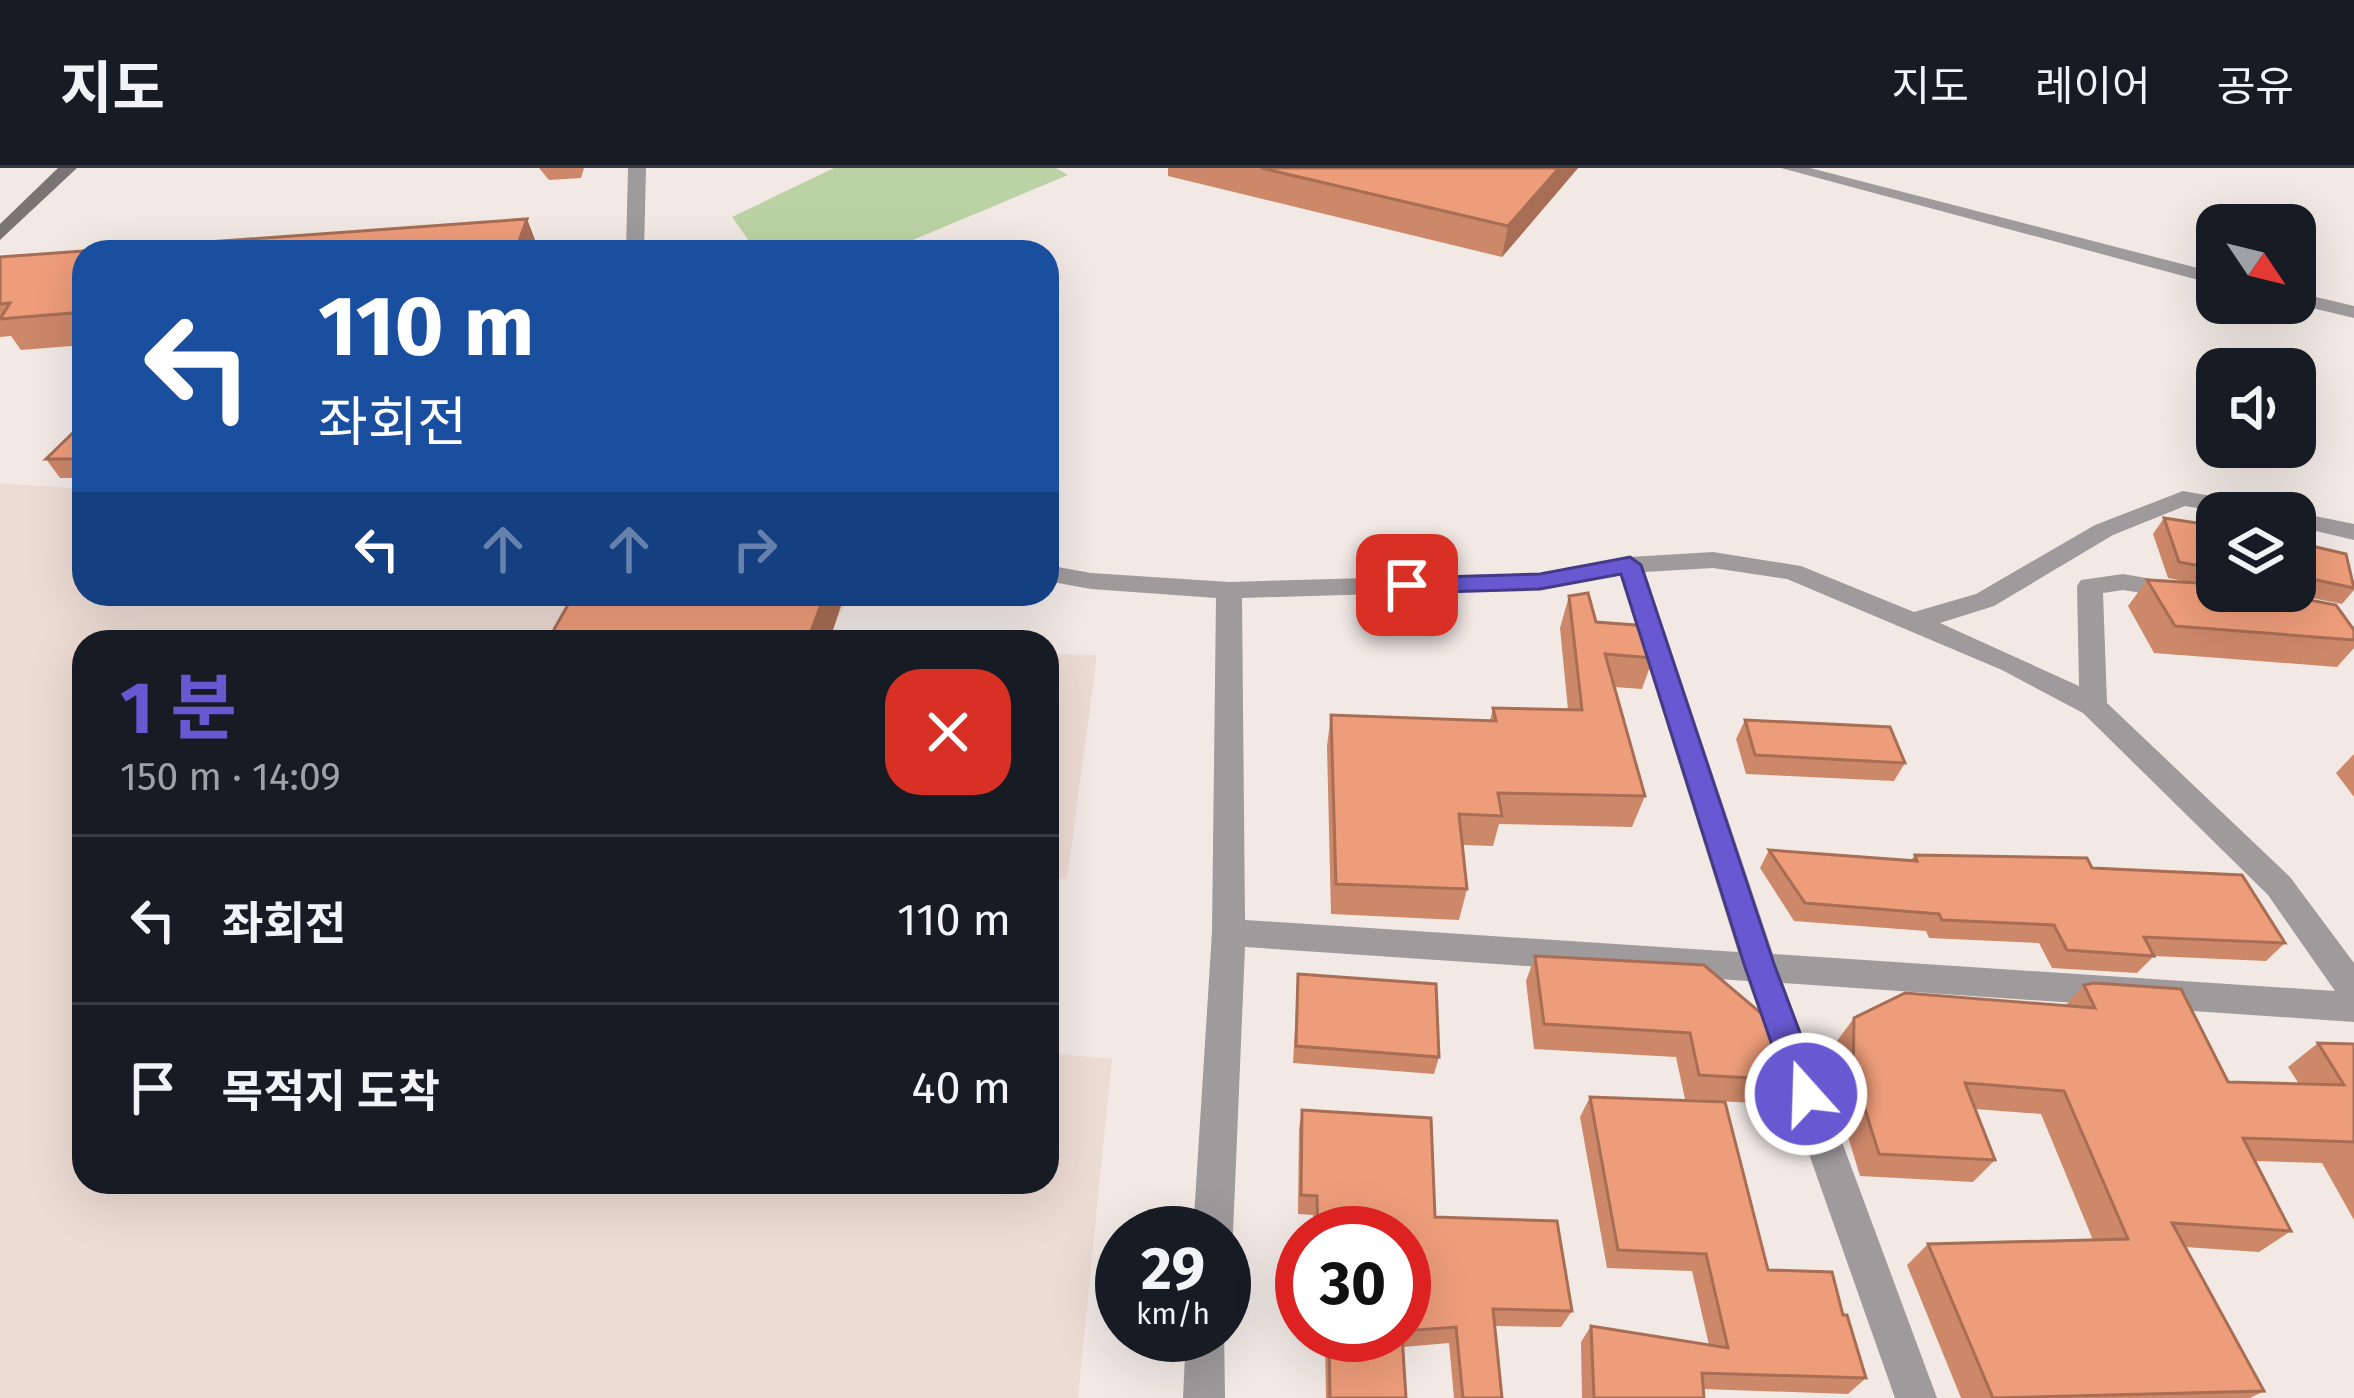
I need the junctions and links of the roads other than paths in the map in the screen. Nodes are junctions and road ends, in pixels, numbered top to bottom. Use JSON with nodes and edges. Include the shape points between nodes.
{"nodes":[{"id":1,"x":68,"y":168,"type":"edge"},
{"id":2,"x":637,"y":168,"type":"edge"},
{"id":3,"x":1790,"y":168,"type":"edge"},
{"id":4,"x":0,"y":234,"type":"edge"},
{"id":5,"x":635,"y":240,"type":"edge"},
{"id":6,"x":2196,"y":274,"type":"edge"},
{"id":7,"x":2316,"y":303,"type":"edge"},
{"id":8,"x":2354,"y":312,"type":"edge"},
{"id":9,"x":2196,"y":500,"type":"edge"},
{"id":10,"x":2316,"y":524,"type":"edge"},
{"id":11,"x":2354,"y":532,"type":"edge"},
{"id":12,"x":1630,"y":565,"type":"junction"},
{"id":13,"x":1059,"y":576,"type":"edge"},
{"id":14,"x":1228,"y":590,"type":"junction"},
{"id":15,"x":2196,"y":595,"type":"edge"},
{"id":16,"x":1916,"y":621,"type":"junction"},
{"id":17,"x":2093,"y":706,"type":"junction"},
{"id":18,"x":1229,"y":932,"type":"junction"},
{"id":19,"x":1759,"y":964,"type":"junction"},
{"id":20,"x":2354,"y":990,"type":"edge"},
{"id":21,"x":2354,"y":1007,"type":"edge"},
{"id":22,"x":1214,"y":1206,"type":"edge"},
{"id":23,"x":1206,"y":1362,"type":"edge"},
{"id":24,"x":1204,"y":1398,"type":"edge"},
{"id":25,"x":1916,"y":1398,"type":"edge"}],
"edges":[{"from":1,"to":4,"type":"main road"},
{"from":2,"to":5,"type":"street"},
{"from":3,"to":6,"type":"street"},
{"from":7,"to":8,"type":"street"},
{"from":9,"to":16,"type":"street","via":[[2183,498],[2104,530],[1985,599]]},
{"from":10,"to":11,"type":"street"},
{"from":12,"to":14,"type":"street","via":[[1540,581]]},
{"from":12,"to":16,"type":"street","via":[[1713,560],[1792,572]]},
{"from":12,"to":19,"type":"street"},
{"from":13,"to":14,"type":"street"},
{"from":14,"to":18,"type":"street"},
{"from":15,"to":17,"type":"street","via":[[2123,582],[2090,586]]},
{"from":16,"to":17,"type":"street"},
{"from":17,"to":20,"type":"street","via":[[2279,886]]},
{"from":18,"to":19,"type":"street"},
{"from":18,"to":22,"type":"street"},
{"from":19,"to":21,"type":"street"},
{"from":19,"to":25,"type":"street"},
{"from":23,"to":24,"type":"street"}]}
